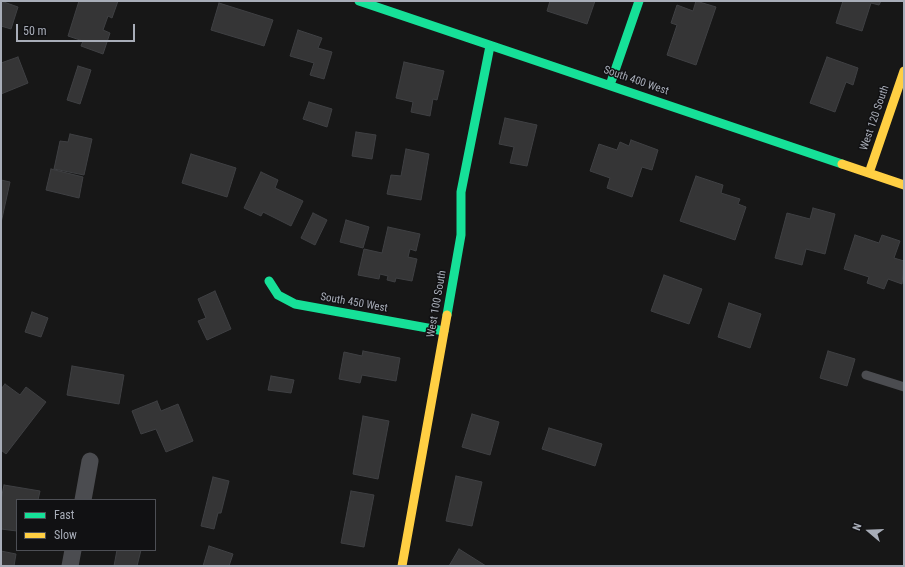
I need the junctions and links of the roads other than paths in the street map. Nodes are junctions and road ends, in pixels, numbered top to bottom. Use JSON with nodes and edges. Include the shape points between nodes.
{"nodes":[{"id":1,"x":360,"y":1,"type":"edge"},
{"id":2,"x":639,"y":1,"type":"edge"},
{"id":3,"x":490,"y":46,"type":"junction"},
{"id":4,"x":904,"y":71,"type":"edge"},
{"id":5,"x":610,"y":85,"type":"junction"},
{"id":6,"x":869,"y":173,"type":"junction"},
{"id":7,"x":904,"y":185,"type":"edge"},
{"id":8,"x":269,"y":281,"type":"dead end"},
{"id":9,"x":444,"y":331,"type":"junction"},
{"id":10,"x":866,"y":375,"type":"dead end"},
{"id":11,"x":904,"y":387,"type":"edge"},
{"id":12,"x":90,"y":460,"type":"dead end"},
{"id":13,"x":83,"y":499,"type":"edge"},
{"id":14,"x":73,"y":551,"type":"edge"},
{"id":15,"x":70,"y":566,"type":"edge"},
{"id":16,"x":402,"y":566,"type":"edge"}],
"edges":[{"from":1,"to":3,"type":"street","name":"South 400 West"},
{"from":2,"to":5,"type":"street"},
{"from":3,"to":5,"type":"street","name":"South 400 West"},
{"from":3,"to":9,"type":"street","name":"West 100 South","via":[[461,192],[461,234]]},
{"from":4,"to":6,"type":"street","name":"West 120 South"},
{"from":5,"to":6,"type":"street","name":"South 400 West"},
{"from":6,"to":7,"type":"street","name":"South 400 West"},
{"from":8,"to":9,"type":"street","name":"South 450 West","via":[[278,296],[295,304]]},
{"from":9,"to":16,"type":"street","name":"West 100 South"},
{"from":10,"to":11,"type":"lane"},
{"from":12,"to":13,"type":"street"},
{"from":14,"to":15,"type":"street"}]}
